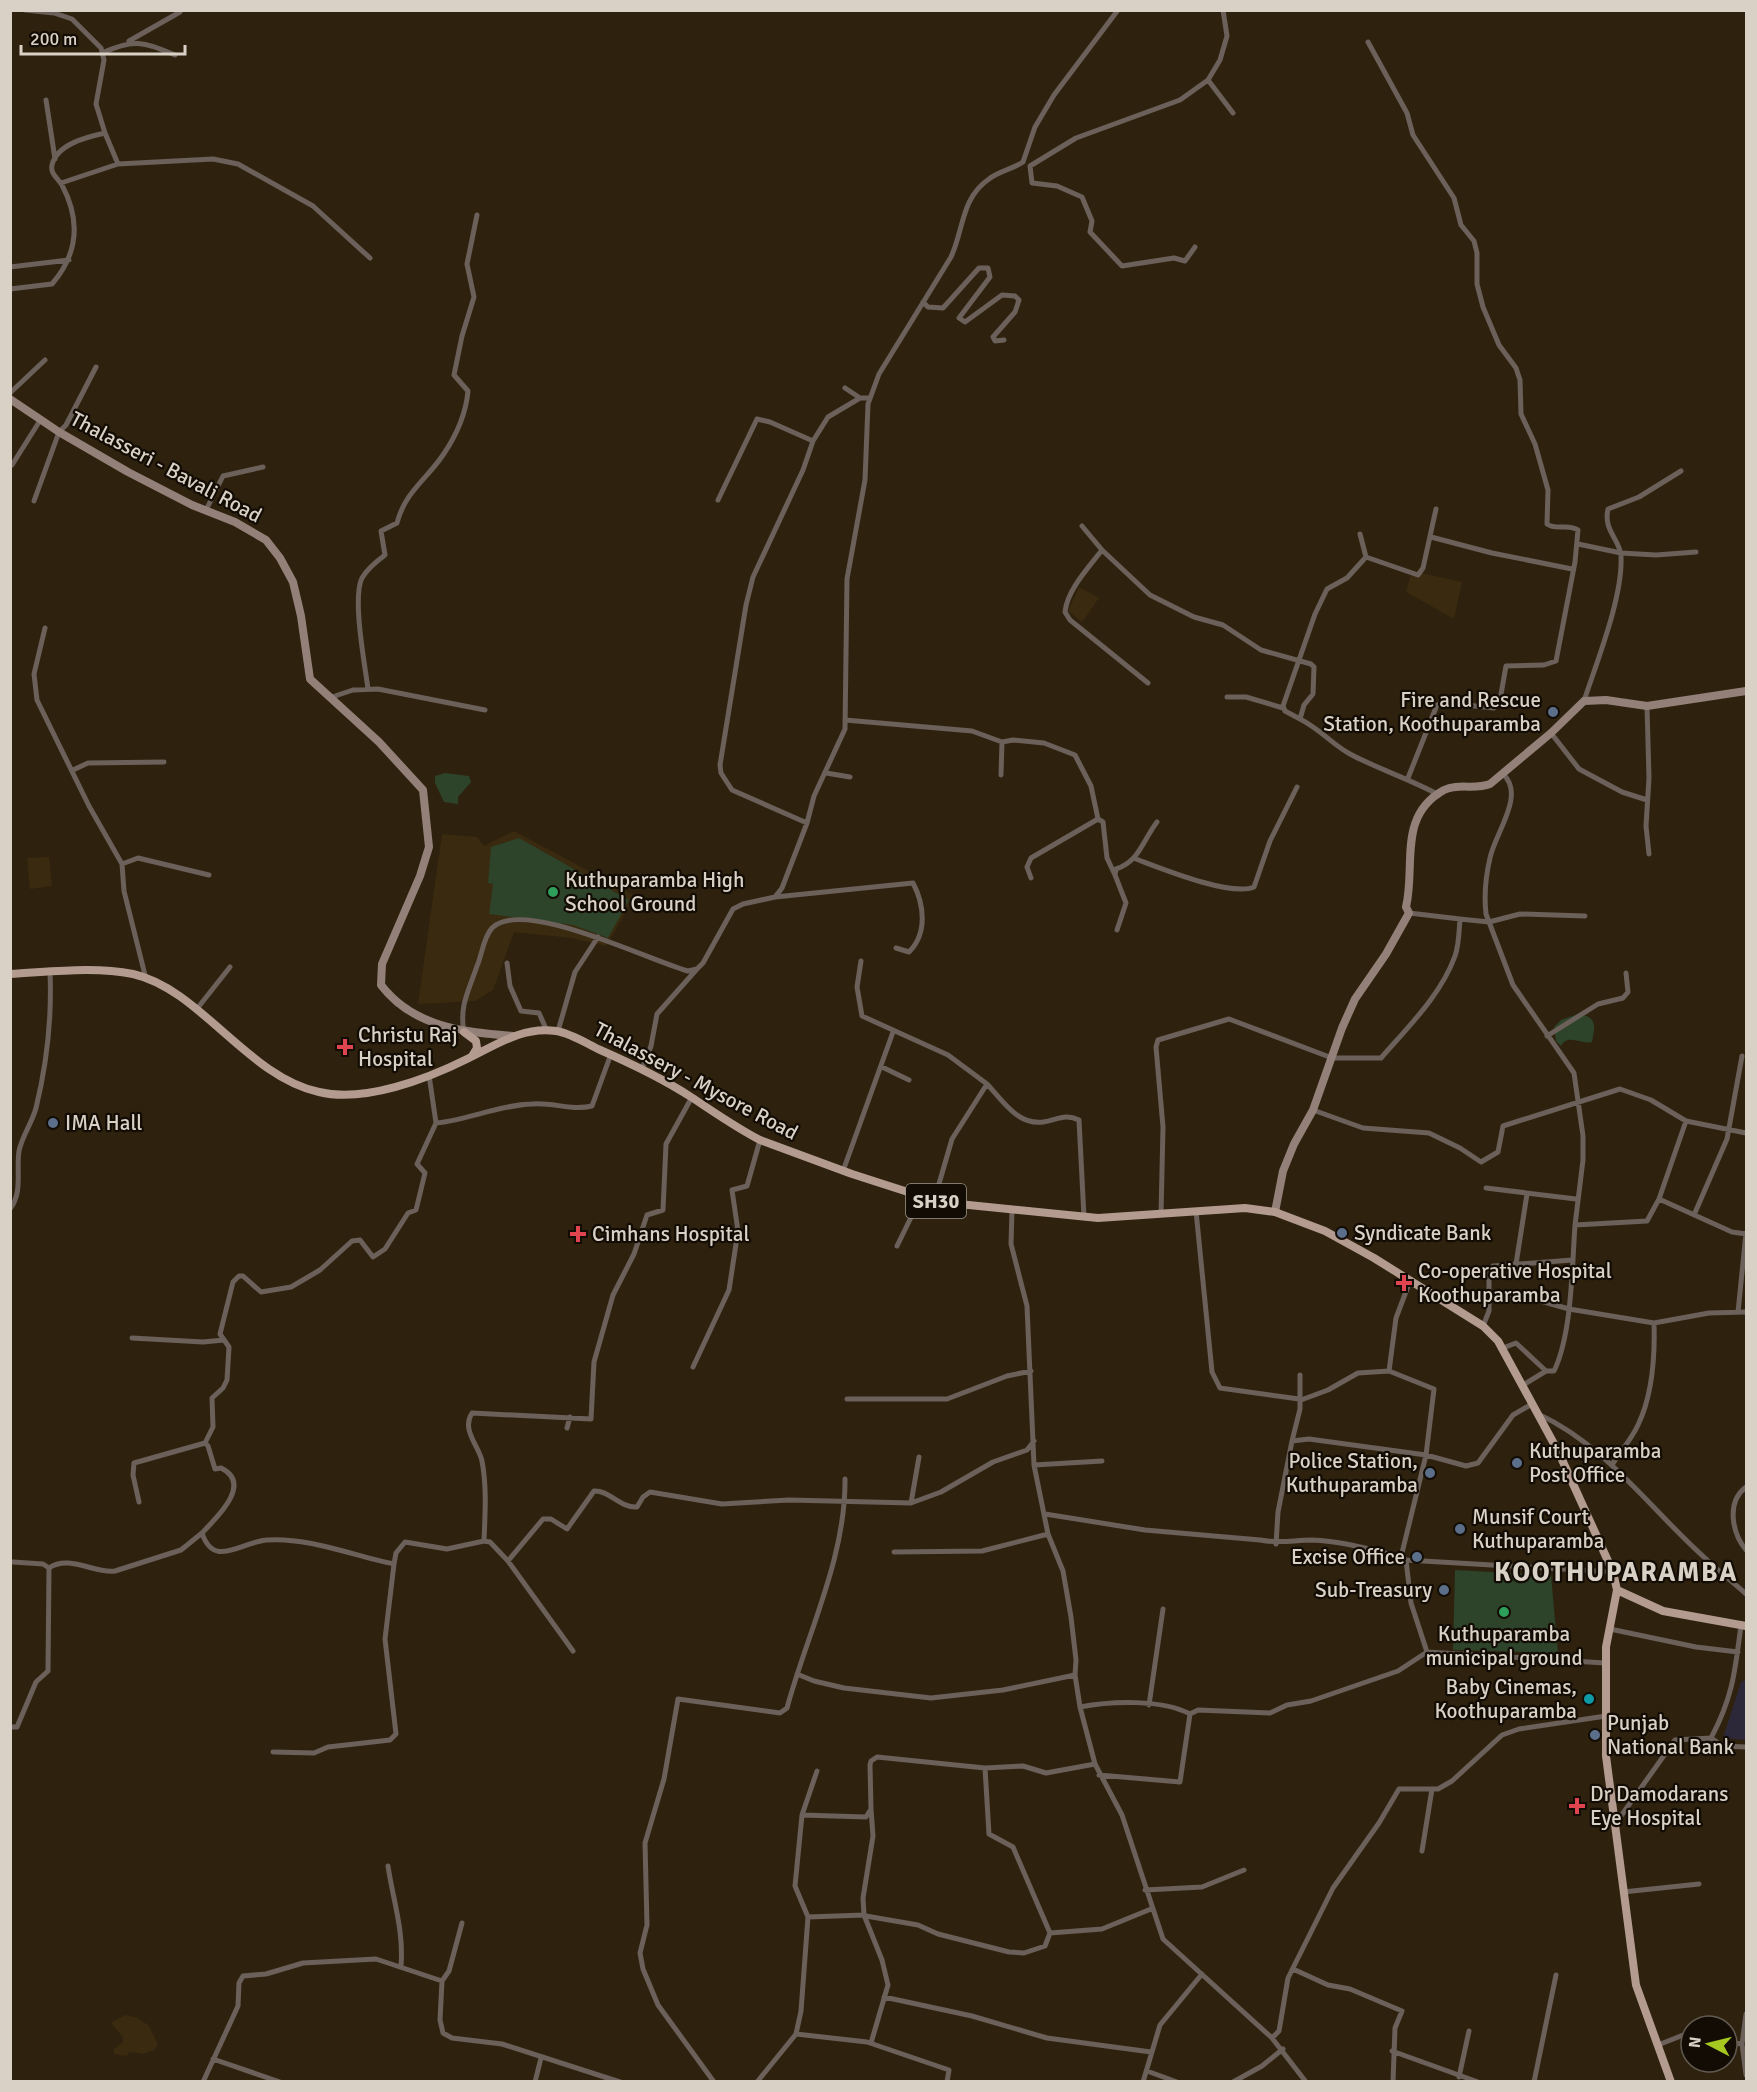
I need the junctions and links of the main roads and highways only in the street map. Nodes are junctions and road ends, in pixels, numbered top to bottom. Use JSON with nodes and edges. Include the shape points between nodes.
{"nodes":[{"id":1,"x":10,"y":399,"type":"edge"},
{"id":2,"x":1746,"y":691,"type":"edge"},
{"id":3,"x":10,"y":974,"type":"edge"},
{"id":4,"x":464,"y":1032,"type":"junction"},
{"id":5,"x":479,"y":1033,"type":"junction"},
{"id":6,"x":513,"y":1036,"type":"junction"},
{"id":7,"x":483,"y":1052,"type":"junction"},
{"id":8,"x":469,"y":1058,"type":"junction"},
{"id":9,"x":1275,"y":1212,"type":"junction"},
{"id":10,"x":1617,"y":1590,"type":"junction"},
{"id":11,"x":1744,"y":1626,"type":"edge"},
{"id":12,"x":1671,"y":2082,"type":"edge"}],
"edges":[{"from":1,"to":4,"type":"main road","name":"Thalasseri - Bavali Road","via":[[128,472],[266,540],[280,558],[293,582],[310,679],[379,742],[423,790],[429,847],[382,964],[381,985],[394,1001],[416,1015]]},
{"from":2,"to":9,"type":"main road","via":[[1647,705],[1584,701],[1503,774],[1481,788],[1452,788],[1421,811],[1413,828],[1406,907],[1409,913],[1355,999],[1313,1110],[1288,1157]]},
{"from":3,"to":8,"type":"main road","name":"Thalassery - Mysore Road","number":"SH30","via":[[135,974],[160,985],[196,1010],[276,1075],[321,1093],[404,1085]]},
{"from":4,"to":5,"type":"main road","name":"Thalasseri - Bavali Road"},
{"from":4,"to":8,"type":"main road","via":[[477,1044]]},
{"from":5,"to":6,"type":"main road","name":"Thalasseri - Bavali Road"},
{"from":5,"to":7,"type":"main road","via":[[485,1040]]},
{"from":6,"to":7,"type":"main road","name":"Thalassery - Mysore Road","number":"SH30"},
{"from":6,"to":9,"type":"main road","name":"Thalassery - Mysore Road","number":"SH30","via":[[558,1031],[642,1069],[760,1140],[934,1201],[1084,1217],[1245,1208]]},
{"from":7,"to":8,"type":"main road","name":"Thalassery - Mysore Road","number":"SH30"},
{"from":9,"to":10,"type":"main road","name":"Thalassery - Mysore Road","number":"SH30","via":[[1325,1231],[1410,1281],[1482,1326],[1503,1348],[1559,1453],[1613,1572]]},
{"from":10,"to":11,"type":"main road","via":[[1663,1611]]},
{"from":10,"to":12,"type":"main road","via":[[1605,1663],[1606,1756],[1636,1985]]}]}
